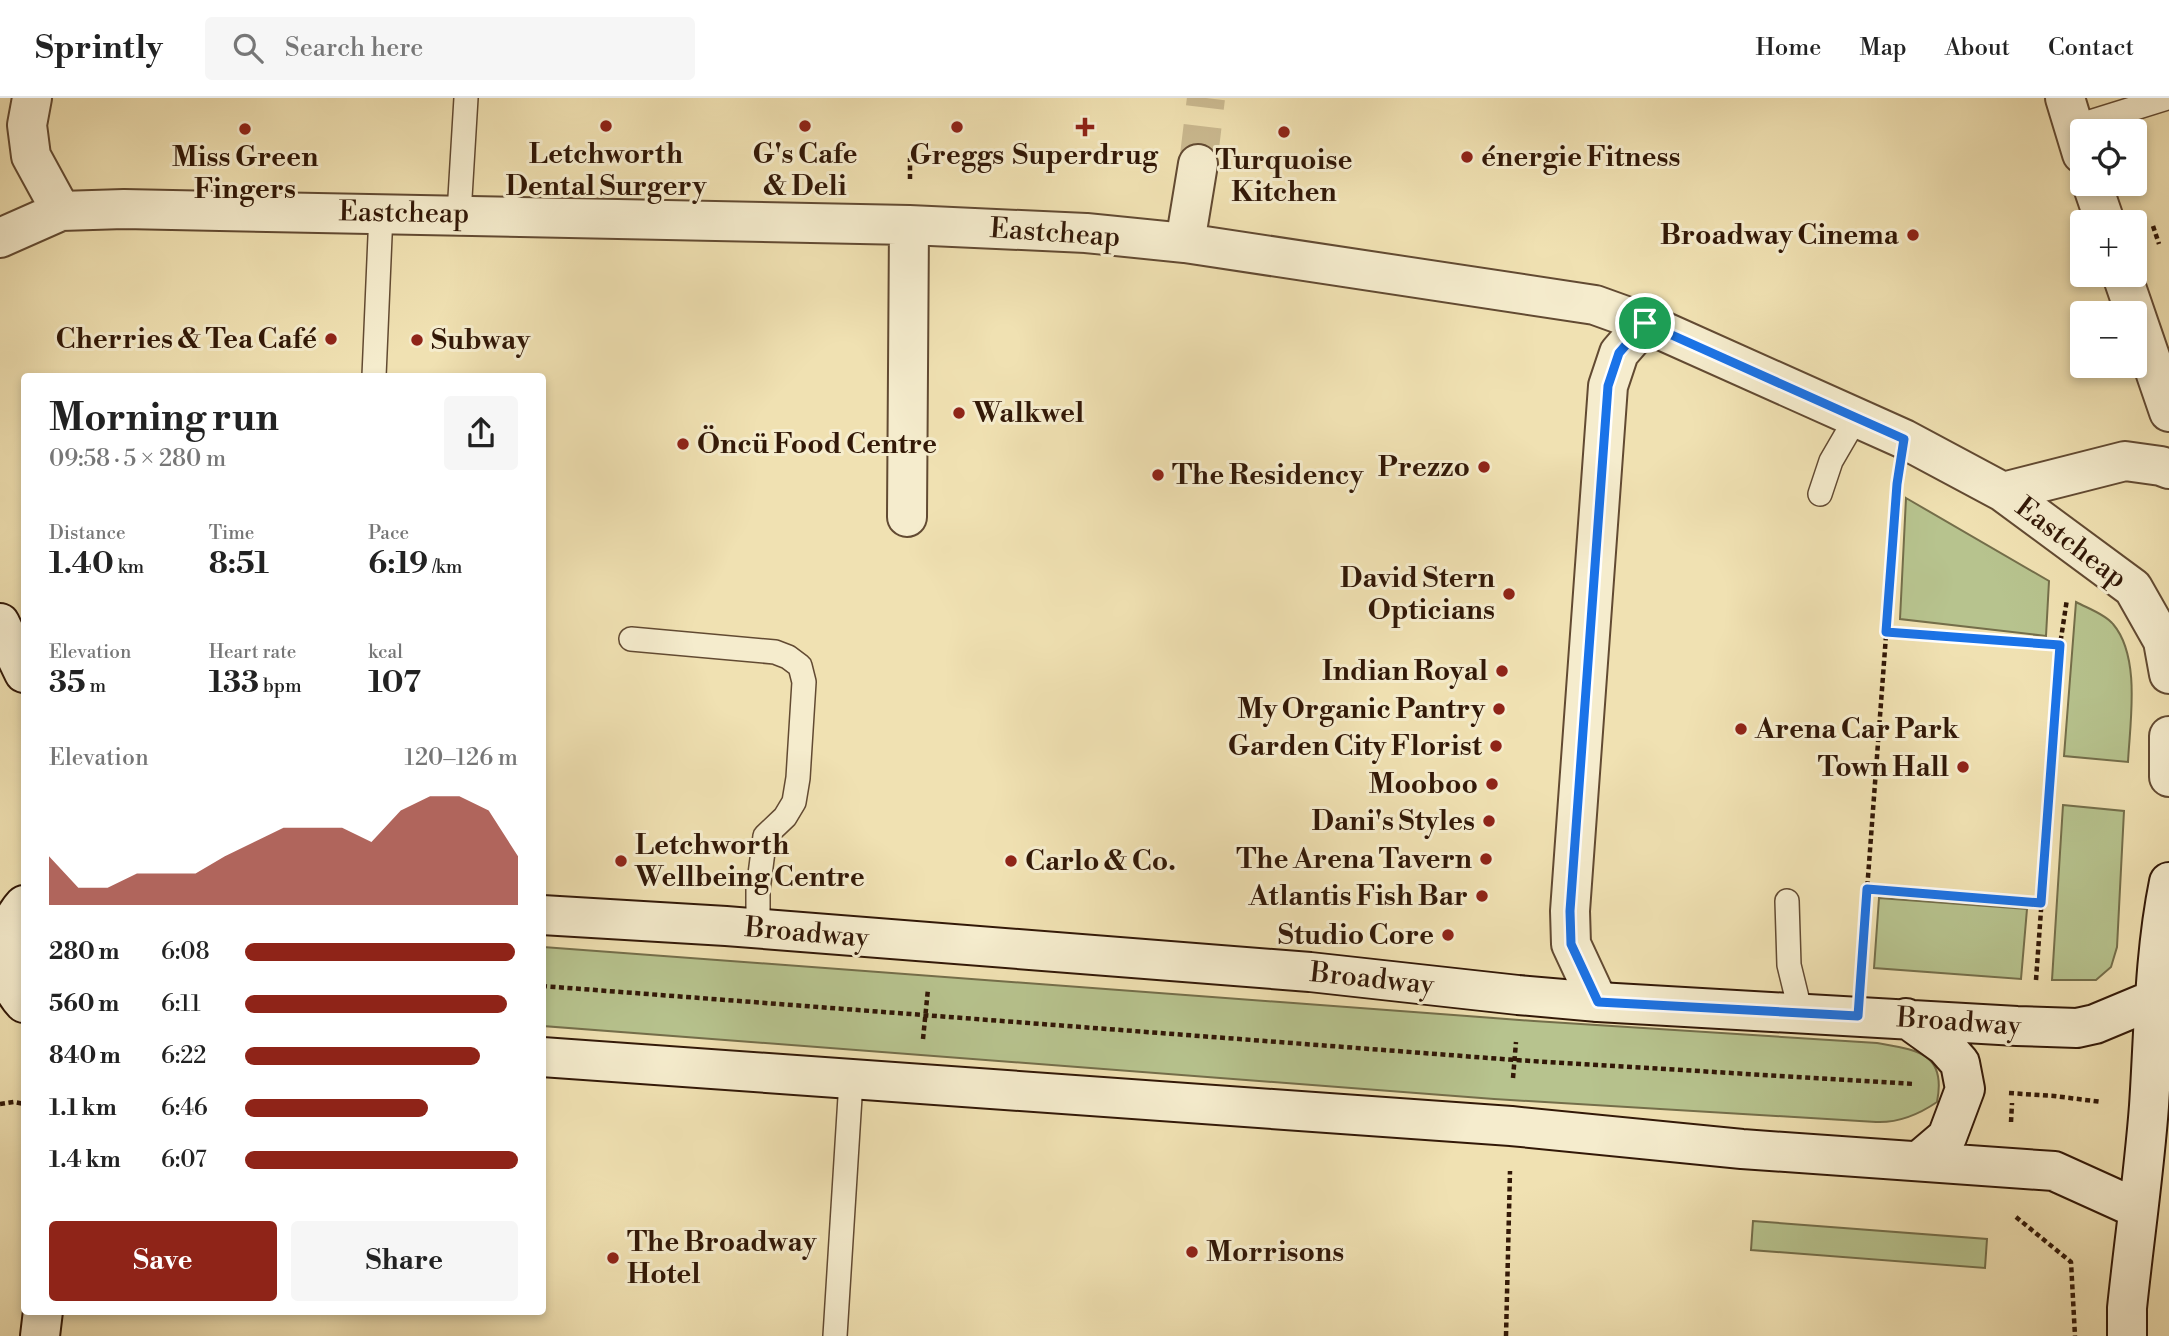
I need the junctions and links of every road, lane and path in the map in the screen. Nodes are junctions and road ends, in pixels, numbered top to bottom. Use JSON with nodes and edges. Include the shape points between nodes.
{"nodes":[{"id":1,"x":32,"y":98,"type":"edge"},
{"id":2,"x":466,"y":98,"type":"edge"},
{"id":3,"x":2167,"y":98,"type":"edge"},
{"id":4,"x":2097,"y":119,"type":"edge"},
{"id":5,"x":1198,"y":164,"type":"tunnel mouth"},
{"id":6,"x":61,"y":211,"type":"junction"},
{"id":7,"x":381,"y":213,"type":"junction"},
{"id":8,"x":459,"y":214,"type":"junction"},
{"id":9,"x":909,"y":225,"type":"junction"},
{"id":10,"x":0,"y":238,"type":"edge"},
{"id":11,"x":1185,"y":243,"type":"junction"},
{"id":12,"x":2126,"y":287,"type":"edge"},
{"id":13,"x":1645,"y":323,"type":"junction"},
{"id":14,"x":374,"y":373,"type":"edge"},
{"id":15,"x":2169,"y":411,"type":"edge"},
{"id":16,"x":1856,"y":418,"type":"junction"},
{"id":17,"x":1904,"y":439,"type":"junction"},
{"id":18,"x":2169,"y":469,"type":"edge"},
{"id":19,"x":2003,"y":492,"type":"junction"},
{"id":20,"x":1820,"y":494,"type":"dead end"},
{"id":21,"x":907,"y":517,"type":"dead end"},
{"id":22,"x":2067,"y":596,"type":"dead end"},
{"id":23,"x":0,"y":623,"type":"edge"},
{"id":24,"x":1886,"y":632,"type":"junction"},
{"id":25,"x":631,"y":639,"type":"dead end"},
{"id":26,"x":2060,"y":645,"type":"junction"},
{"id":27,"x":21,"y":667,"type":"edge"},
{"id":28,"x":2169,"y":674,"type":"edge"},
{"id":29,"x":2169,"y":736,"type":"edge"},
{"id":30,"x":2169,"y":777,"type":"edge"},
{"id":31,"x":2169,"y":882,"type":"edge"},
{"id":32,"x":1867,"y":889,"type":"junction"},
{"id":33,"x":1787,"y":901,"type":"dead end"},
{"id":34,"x":2041,"y":903,"type":"junction"},
{"id":35,"x":546,"y":915,"type":"edge"},
{"id":36,"x":13,"y":928,"type":"edge"},
{"id":37,"x":758,"y":928,"type":"junction"},
{"id":38,"x":2036,"y":979,"type":"dead end"},
{"id":39,"x":546,"y":986,"type":"edge"},
{"id":40,"x":2155,"y":999,"type":"junction"},
{"id":41,"x":1598,"y":1002,"type":"junction"},
{"id":42,"x":21,"y":1003,"type":"edge"},
{"id":43,"x":1801,"y":1014,"type":"junction"},
{"id":44,"x":1858,"y":1016,"type":"junction"},
{"id":45,"x":1906,"y":1018,"type":"junction"},
{"id":46,"x":546,"y":1057,"type":"edge"},
{"id":47,"x":851,"y":1081,"type":"junction"},
{"id":48,"x":1965,"y":1089,"type":"junction"},
{"id":49,"x":21,"y":1103,"type":"edge"},
{"id":50,"x":0,"y":1104,"type":"edge"},
{"id":51,"x":2109,"y":1104,"type":"dead end"},
{"id":52,"x":1920,"y":1160,"type":"junction"},
{"id":53,"x":2138,"y":1209,"type":"junction"},
{"id":54,"x":2015,"y":1216,"type":"dead end"},
{"id":55,"x":835,"y":1336,"type":"edge"},
{"id":56,"x":2075,"y":1336,"type":"edge"},
{"id":57,"x":2127,"y":1336,"type":"edge"}],
"edges":[{"from":1,"to":6,"type":"street","via":[[27,125],[32,156]]},
{"from":2,"to":8,"type":"lane"},
{"from":3,"to":4,"type":"lane"},
{"from":5,"to":11,"type":"street"},
{"from":6,"to":7,"type":"street","name":"Eastcheap"},
{"from":6,"to":10,"type":"street"},
{"from":7,"to":8,"type":"street","name":"Eastcheap"},
{"from":7,"to":14,"type":"lane"},
{"from":8,"to":9,"type":"street","name":"Eastcheap"},
{"from":9,"to":11,"type":"street","name":"Eastcheap","via":[[1086,233]]},
{"from":9,"to":21,"type":"street"},
{"from":11,"to":13,"type":"street","name":"Eastcheap","via":[[1595,304]]},
{"from":12,"to":15,"type":"street"},
{"from":13,"to":16,"type":"street","name":"Eastcheap"},
{"from":13,"to":41,"type":"street","via":[[1619,353],[1608,386],[1570,911],[1571,944]]},
{"from":16,"to":17,"type":"street","name":"Eastcheap"},
{"from":16,"to":20,"type":"lane","via":[[1830,461]]},
{"from":17,"to":19,"type":"street","name":"Eastcheap"},
{"from":17,"to":24,"type":"path"},
{"from":18,"to":19,"type":"street","name":"Eastcheap","via":[[2125,461]]},
{"from":19,"to":28,"type":"street","name":"Eastcheap","via":[[2133,588],[2163,641]]},
{"from":22,"to":26,"type":"path"},
{"from":23,"to":27,"type":"street"},
{"from":24,"to":26,"type":"path"},
{"from":24,"to":32,"type":"path"},
{"from":25,"to":37,"type":"lane","via":[[775,652],[800,666],[804,681],[798,779],[794,802],[765,836]]},
{"from":26,"to":34,"type":"path"},
{"from":29,"to":30,"type":"street"},
{"from":31,"to":40,"type":"street"},
{"from":32,"to":34,"type":"path"},
{"from":32,"to":44,"type":"path"},
{"from":33,"to":43,"type":"lane","via":[[1789,965]]},
{"from":34,"to":38,"type":"path"},
{"from":35,"to":37,"type":"street","name":"Broadway"},
{"from":36,"to":42,"type":"street","via":[[9,977]]},
{"from":37,"to":41,"type":"street","name":"Broadway","via":[[1310,972]]},
{"from":39,"to":48,"type":"path","via":[[1515,1060]]},
{"from":40,"to":45,"type":"street","name":"Broadway","via":[[2077,1028]]},
{"from":40,"to":53,"type":"street"},
{"from":41,"to":43,"type":"street","name":"Broadway"},
{"from":43,"to":44,"type":"street","name":"Broadway"},
{"from":44,"to":45,"type":"street","name":"Broadway"},
{"from":45,"to":48,"type":"street","via":[[1961,1063]]},
{"from":46,"to":47,"type":"street"},
{"from":47,"to":52,"type":"street","via":[[1469,1123],[1742,1149]]},
{"from":47,"to":55,"type":"lane"},
{"from":48,"to":51,"type":"path"},
{"from":48,"to":52,"type":"street","via":[[1947,1137]]},
{"from":49,"to":50,"type":"path"},
{"from":52,"to":53,"type":"street","via":[[2054,1171]]},
{"from":53,"to":57,"type":"street"},
{"from":54,"to":56,"type":"path","via":[[2071,1262]]}]}
